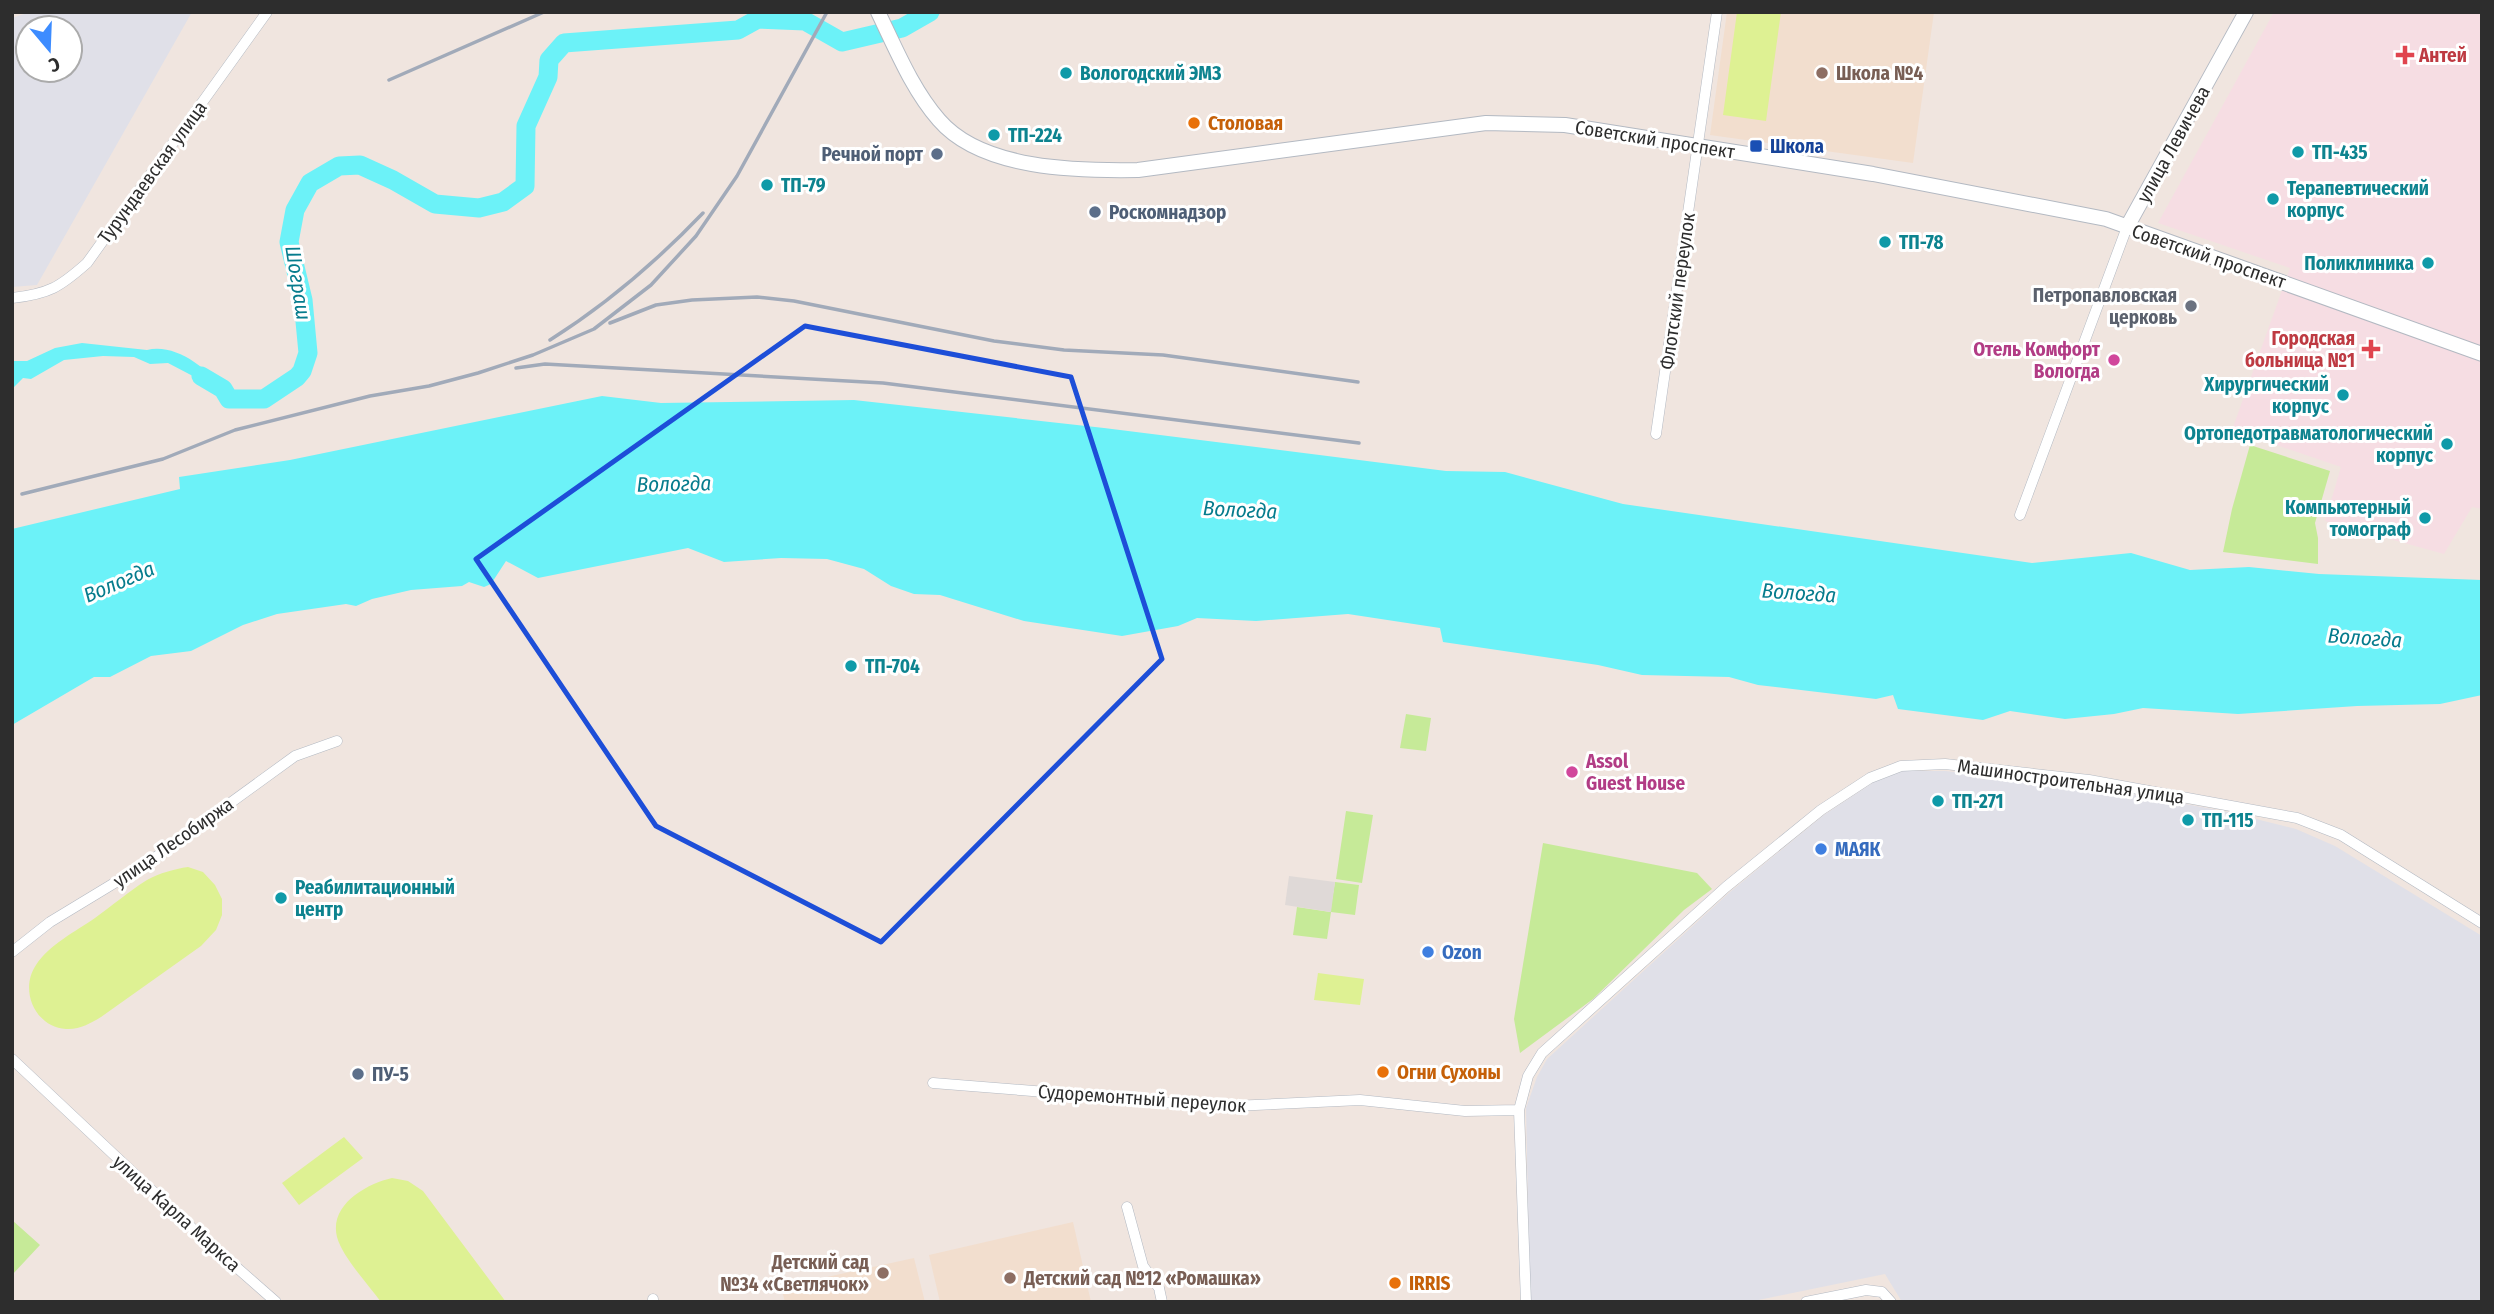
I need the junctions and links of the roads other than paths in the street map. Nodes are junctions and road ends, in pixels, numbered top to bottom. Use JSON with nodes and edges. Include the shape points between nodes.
{"nodes":[{"id":1,"x":267,"y":12,"type":"edge"},
{"id":2,"x":878,"y":12,"type":"edge"},
{"id":3,"x":1717,"y":12,"type":"edge"},
{"id":4,"x":2246,"y":12,"type":"edge"},
{"id":5,"x":1699,"y":147,"type":"junction"},
{"id":6,"x":2127,"y":227,"type":"junction"},
{"id":7,"x":12,"y":299,"type":"edge"},
{"id":8,"x":2482,"y":354,"type":"edge"},
{"id":9,"x":1656,"y":434,"type":"dead end"},
{"id":10,"x":2020,"y":515,"type":"dead end"},
{"id":11,"x":337,"y":741,"type":"dead end"},
{"id":12,"x":2482,"y":923,"type":"edge"},
{"id":13,"x":12,"y":952,"type":"edge"},
{"id":14,"x":12,"y":1059,"type":"edge"},
{"id":15,"x":933,"y":1083,"type":"dead end"},
{"id":16,"x":1519,"y":1110,"type":"junction"},
{"id":17,"x":1127,"y":1208,"type":"dead end"},
{"id":18,"x":276,"y":1302,"type":"edge"},
{"id":19,"x":1162,"y":1302,"type":"edge"},
{"id":20,"x":1527,"y":1302,"type":"edge"},
{"id":21,"x":1806,"y":1302,"type":"edge"},
{"id":22,"x":1891,"y":1302,"type":"edge"}],
"edges":[{"from":1,"to":7,"type":"street","name":"Турундаевская улица","via":[[88,263],[65,283],[39,295]]},
{"from":2,"to":5,"type":"street","name":"Советский проспект","via":[[928,106],[955,135],[976,147],[1029,163],[1088,171],[1146,169],[1486,123],[1565,125]]},
{"from":3,"to":5,"type":"street","name":"Флотский переулок"},
{"from":4,"to":6,"type":"street","name":"улица Левичева"},
{"from":5,"to":6,"type":"street","name":"Советский проспект","via":[[1873,174],[2106,219]]},
{"from":5,"to":9,"type":"street","name":"Флотский переулок"},
{"from":6,"to":8,"type":"street","name":"Советский проспект"},
{"from":6,"to":10,"type":"street","name":"улица Левичева"},
{"from":11,"to":13,"type":"street","name":"улица Лесобиржа","via":[[295,756],[149,862],[50,922]]},
{"from":12,"to":16,"type":"street","name":"Машиностроительная улица","via":[[2341,835],[2297,818],[2089,780],[1945,764],[1901,766],[1870,778],[1821,810],[1716,896],[1542,1054],[1528,1076]]},
{"from":14,"to":18,"type":"street","name":"улица Карла Маркса"},
{"from":15,"to":16,"type":"street","name":"Судоремонтный переулок","via":[[1233,1106],[1360,1100],[1465,1111]]},
{"from":16,"to":20,"type":"street","name":"Машиностроительная улица"},
{"from":17,"to":19,"type":"street","via":[[1143,1266],[1159,1288]]},
{"from":21,"to":22,"type":"street","via":[[1866,1290],[1882,1292]]}]}
